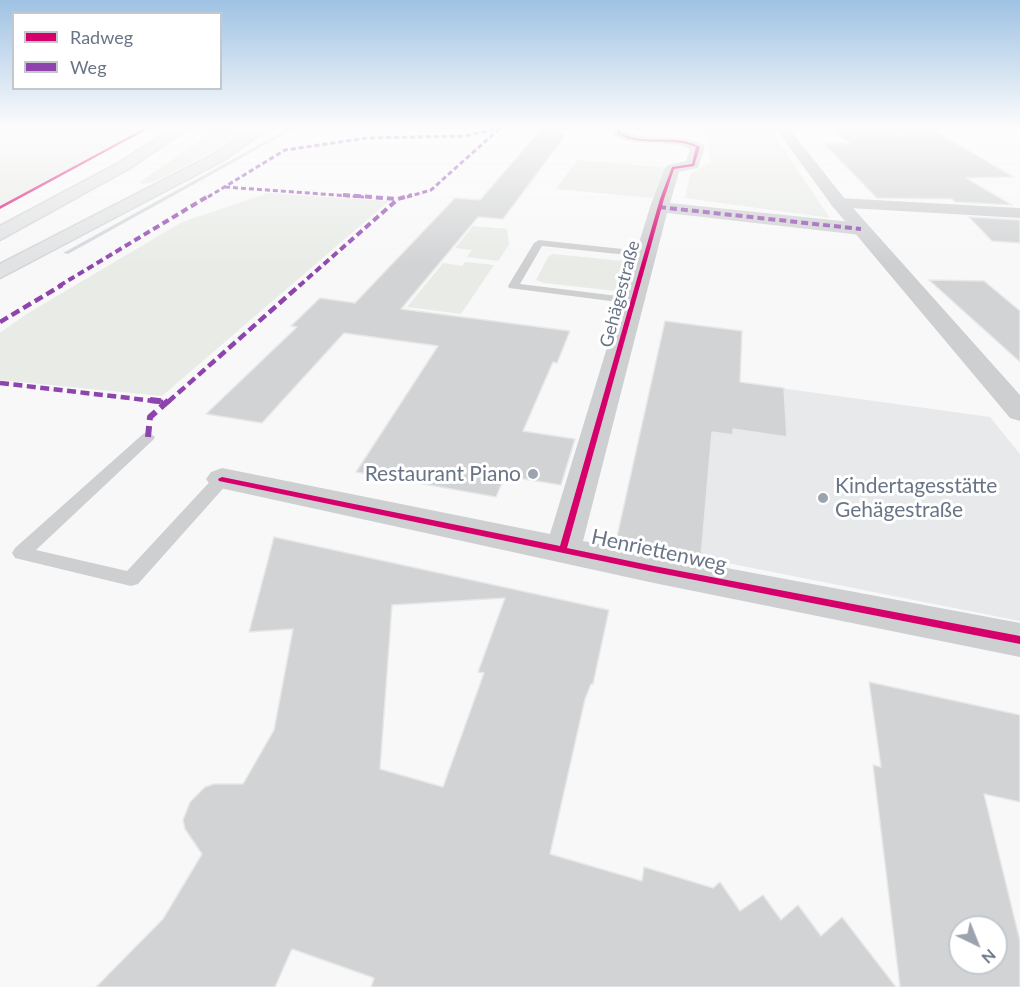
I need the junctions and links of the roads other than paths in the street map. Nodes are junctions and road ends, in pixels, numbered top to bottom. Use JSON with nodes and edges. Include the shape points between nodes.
{"nodes":[{"id":1,"x":83,"y":172,"type":"edge"},
{"id":2,"x":110,"y":172,"type":"edge"},
{"id":3,"x":190,"y":172,"type":"edge"},
{"id":4,"x":672,"y":172,"type":"edge"},
{"id":5,"x":815,"y":172,"type":"edge"},
{"id":6,"x":839,"y":203,"type":"junction"},
{"id":7,"x":659,"y":207,"type":"junction"},
{"id":8,"x":1020,"y":213,"type":"edge"},
{"id":9,"x":0,"y":218,"type":"edge"},
{"id":10,"x":861,"y":229,"type":"junction"},
{"id":11,"x":0,"y":234,"type":"edge"},
{"id":12,"x":646,"y":254,"type":"junction"},
{"id":13,"x":0,"y":272,"type":"edge"},
{"id":14,"x":634,"y":301,"type":"junction"},
{"id":15,"x":1020,"y":412,"type":"edge"},
{"id":16,"x":148,"y":437,"type":"dead end"},
{"id":17,"x":222,"y":479,"type":"joint"},
{"id":18,"x":563,"y":549,"type":"junction"},
{"id":19,"x":1020,"y":640,"type":"edge"}],
"edges":[{"from":1,"to":9,"type":"highway"},
{"from":2,"to":11,"type":"highway"},
{"from":3,"to":13,"type":"highway"},
{"from":4,"to":7,"type":"street","name":"Gehägestraße"},
{"from":5,"to":6,"type":"street"},
{"from":6,"to":8,"type":"street"},
{"from":6,"to":10,"type":"street"},
{"from":7,"to":10,"type":"street"},
{"from":7,"to":12,"type":"street","name":"Gehägestraße"},
{"from":10,"to":15,"type":"street"},
{"from":12,"to":14,"type":"street","name":"Gehägestraße"},
{"from":12,"to":14,"type":"lane","name":"Gehägestraße","via":[[539,243],[513,286]]},
{"from":14,"to":18,"type":"street","name":"Gehägestraße"},
{"from":16,"to":17,"type":"lane","via":[[21,553],[131,579]]},
{"from":17,"to":18,"type":"street","name":"Henriettenweg"},
{"from":18,"to":19,"type":"street","name":"Henriettenweg"}]}
